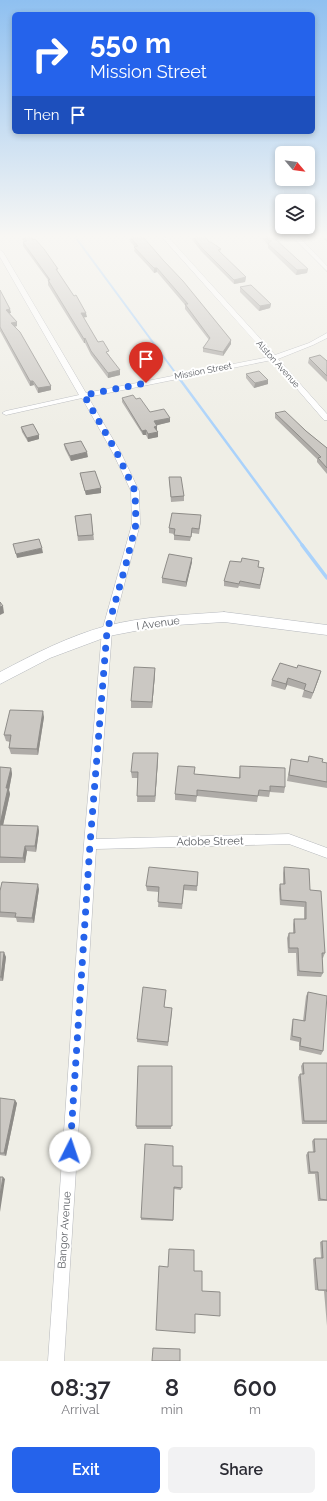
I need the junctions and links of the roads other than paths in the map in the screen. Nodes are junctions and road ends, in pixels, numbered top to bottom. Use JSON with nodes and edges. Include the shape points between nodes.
{"nodes":[{"id":1,"x":29,"y":302,"type":"edge"},
{"id":2,"x":222,"y":302,"type":"edge"},
{"id":3,"x":327,"y":335,"type":"edge"},
{"id":4,"x":272,"y":358,"type":"junction"},
{"id":5,"x":84,"y":395,"type":"junction"},
{"id":6,"x":6,"y":413,"type":"dead end"},
{"id":7,"x":327,"y":418,"type":"edge"},
{"id":8,"x":327,"y":630,"type":"edge"},
{"id":9,"x":107,"y":631,"type":"junction"},
{"id":10,"x":0,"y":679,"type":"edge"},
{"id":11,"x":90,"y":844,"type":"junction"},
{"id":12,"x":327,"y":853,"type":"edge"},
{"id":13,"x":56,"y":1361,"type":"edge"}],
"edges":[{"from":1,"to":5,"type":"street","name":"Bangor Avenue"},
{"from":2,"to":4,"type":"street","name":"Alston Avenue"},
{"from":3,"to":4,"type":"street","name":"Mission Street","via":[[312,345]]},
{"from":4,"to":5,"type":"street","name":"Mission Street"},
{"from":4,"to":7,"type":"street","name":"Alston Avenue"},
{"from":5,"to":6,"type":"street","name":"Mission Street"},
{"from":5,"to":9,"type":"street","name":"Bangor Avenue","via":[[135,491],[136,524]]},
{"from":8,"to":9,"type":"main road","name":"I Avenue","via":[[224,617],[161,621]]},
{"from":9,"to":10,"type":"main road","name":"I Avenue","via":[[45,654]]},
{"from":9,"to":11,"type":"street","name":"Bangor Avenue"},
{"from":11,"to":12,"type":"street","name":"Adobe Street","via":[[288,839]]},
{"from":11,"to":13,"type":"street","name":"Bangor Avenue"}]}
